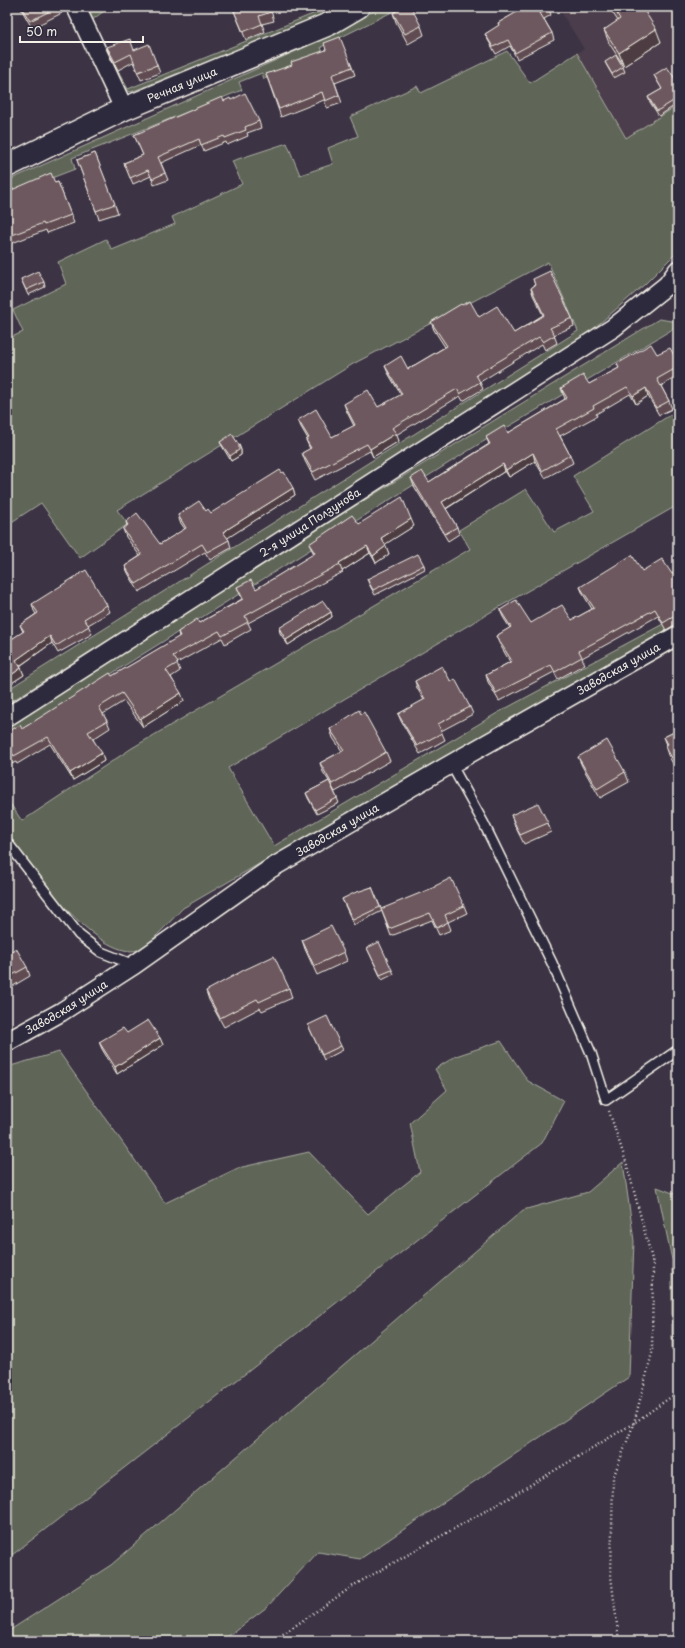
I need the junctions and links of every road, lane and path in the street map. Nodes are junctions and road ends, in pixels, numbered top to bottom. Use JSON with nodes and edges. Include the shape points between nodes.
{"nodes":[{"id":1,"x":76,"y":7,"type":"edge"},
{"id":2,"x":358,"y":7,"type":"edge"},
{"id":3,"x":124,"y":109,"type":"junction"},
{"id":4,"x":7,"y":166,"type":"edge"},
{"id":5,"x":678,"y":270,"type":"edge"},
{"id":6,"x":673,"y":289,"type":"edge"},
{"id":7,"x":678,"y":635,"type":"edge"},
{"id":8,"x":7,"y":717,"type":"edge"},
{"id":9,"x":451,"y":764,"type":"junction"},
{"id":10,"x":7,"y":842,"type":"edge"},
{"id":11,"x":134,"y":965,"type":"junction"},
{"id":12,"x":7,"y":1042,"type":"edge"},
{"id":13,"x":678,"y":1050,"type":"edge"},
{"id":14,"x":606,"y":1100,"type":"junction"},
{"id":15,"x":678,"y":1392,"type":"edge"},
{"id":16,"x":634,"y":1423,"type":"junction"},
{"id":17,"x":273,"y":1641,"type":"edge"},
{"id":18,"x":619,"y":1641,"type":"edge"}],
"edges":[{"from":1,"to":3,"type":"street"},
{"from":2,"to":3,"type":"street","name":"Речная улица","via":[[329,24]]},
{"from":3,"to":4,"type":"street","name":"Речная улица"},
{"from":5,"to":6,"type":"street","name":"2-я улица Ползунова"},
{"from":6,"to":8,"type":"street","name":"2-я улица Ползунова"},
{"from":7,"to":9,"type":"street","name":"Заводская улица"},
{"from":9,"to":11,"type":"street","name":"Заводская улица","via":[[270,869]]},
{"from":9,"to":14,"type":"lane","via":[[484,824],[552,963],[591,1053]]},
{"from":10,"to":11,"type":"lane","via":[[79,935],[100,952]]},
{"from":11,"to":12,"type":"street","name":"Заводская улица","via":[[61,1012]]},
{"from":13,"to":14,"type":"lane"},
{"from":14,"to":16,"type":"path","via":[[654,1263],[652,1353]]},
{"from":15,"to":16,"type":"path"},
{"from":16,"to":17,"type":"path","via":[[512,1496],[356,1584]]},
{"from":16,"to":18,"type":"path","via":[[613,1478],[611,1576]]}]}
